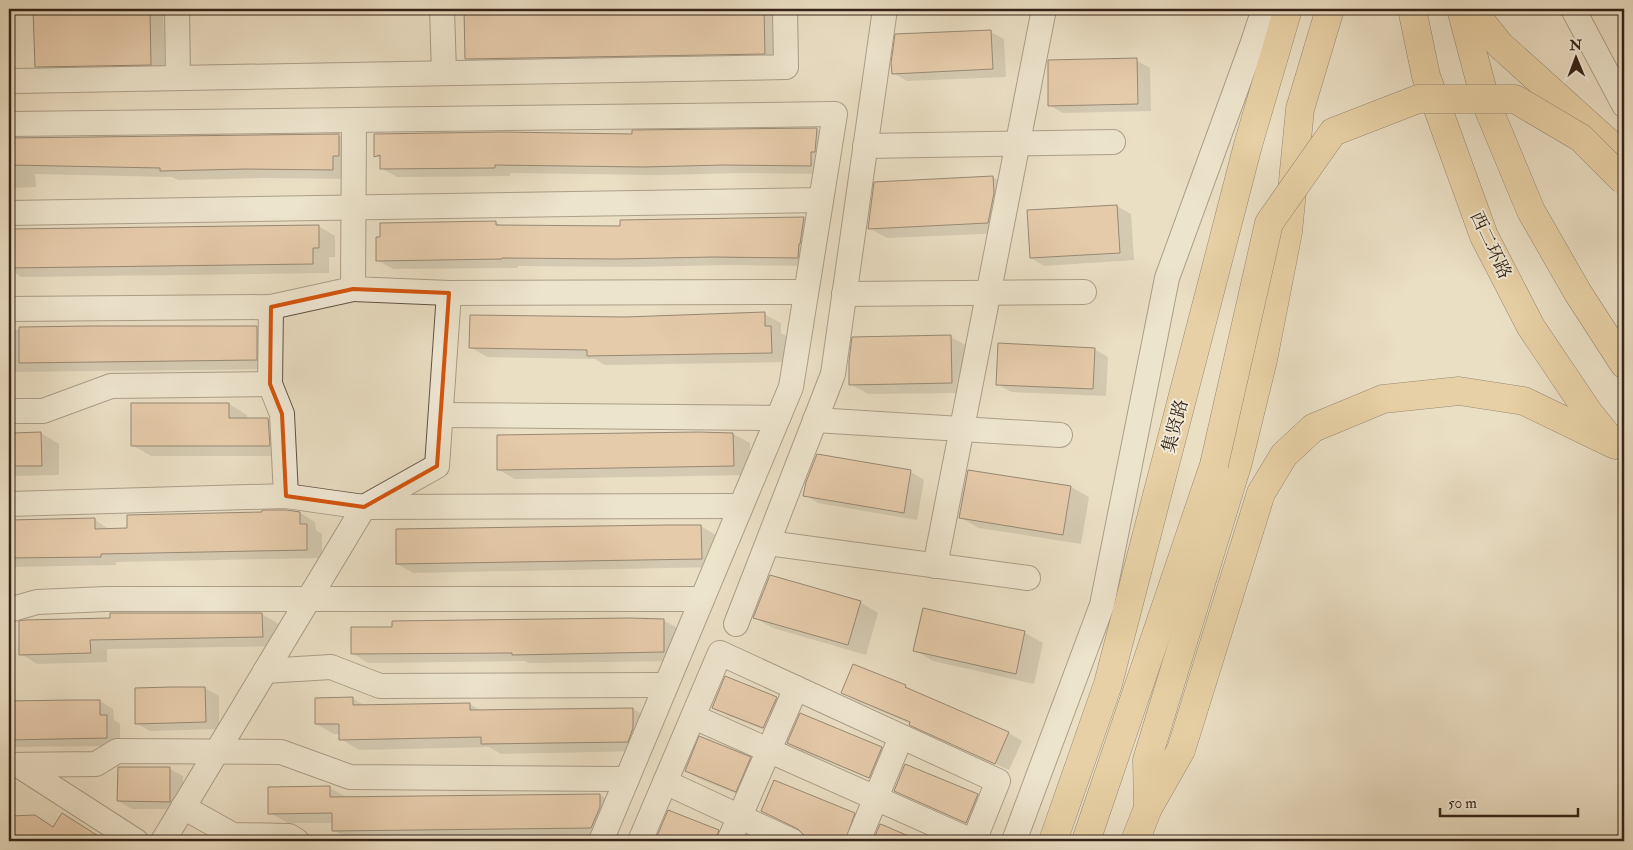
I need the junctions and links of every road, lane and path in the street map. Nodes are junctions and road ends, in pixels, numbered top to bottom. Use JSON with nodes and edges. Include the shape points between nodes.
{"nodes":[{"id":1,"x":177,"y":9,"type":"edge"},
{"id":2,"x":442,"y":9,"type":"edge"},
{"id":3,"x":785,"y":9,"type":"edge"},
{"id":4,"x":885,"y":9,"type":"edge"},
{"id":5,"x":1044,"y":9,"type":"edge"},
{"id":6,"x":1264,"y":9,"type":"edge"},
{"id":7,"x":1288,"y":9,"type":"edge"},
{"id":8,"x":1330,"y":9,"type":"edge"},
{"id":9,"x":1412,"y":9,"type":"edge"},
{"id":10,"x":1461,"y":9,"type":"edge"},
{"id":11,"x":1471,"y":9,"type":"edge"},
{"id":12,"x":1573,"y":9,"type":"edge"},
{"id":13,"x":444,"y":73,"type":"junction"},
{"id":14,"x":178,"y":78,"type":"junction"},
{"id":15,"x":9,"y":79,"type":"edge"},
{"id":16,"x":1624,"y":105,"type":"edge"},
{"id":17,"x":354,"y":120,"type":"junction"},
{"id":18,"x":9,"y":124,"type":"edge"},
{"id":19,"x":1113,"y":142,"type":"dead end"},
{"id":20,"x":1018,"y":144,"type":"junction"},
{"id":21,"x":865,"y":146,"type":"junction"},
{"id":22,"x":1624,"y":159,"type":"edge"},
{"id":23,"x":1624,"y":181,"type":"edge"},
{"id":24,"x":821,"y":200,"type":"junction"},
{"id":25,"x":354,"y":207,"type":"junction"},
{"id":26,"x":9,"y":213,"type":"edge"},
{"id":27,"x":353,"y":289,"type":"junction"},
{"id":28,"x":806,"y":292,"type":"junction"},
{"id":29,"x":1084,"y":292,"type":"dead end"},
{"id":30,"x":988,"y":293,"type":"junction"},
{"id":31,"x":449,"y":294,"type":"junction"},
{"id":32,"x":844,"y":294,"type":"junction"},
{"id":33,"x":271,"y":307,"type":"junction"},
{"id":34,"x":9,"y":308,"type":"edge"},
{"id":35,"x":1624,"y":364,"type":"edge"},
{"id":36,"x":270,"y":384,"type":"junction"},
{"id":37,"x":9,"y":411,"type":"edge"},
{"id":38,"x":441,"y":415,"type":"junction"},
{"id":39,"x":778,"y":418,"type":"junction"},
{"id":40,"x":816,"y":420,"type":"junction"},
{"id":41,"x":962,"y":429,"type":"junction"},
{"id":42,"x":1060,"y":435,"type":"dead end"},
{"id":43,"x":1620,"y":450,"type":"edge"},
{"id":44,"x":1226,"y":464,"type":"junction"},
{"id":45,"x":286,"y":496,"type":"junction"},
{"id":46,"x":9,"y":504,"type":"edge"},
{"id":47,"x":741,"y":506,"type":"junction"},
{"id":48,"x":364,"y":507,"type":"junction"},
{"id":49,"x":768,"y":543,"type":"junction"},
{"id":50,"x":934,"y":566,"type":"junction"},
{"id":51,"x":1028,"y":578,"type":"dead end"},
{"id":52,"x":309,"y":599,"type":"junction"},
{"id":53,"x":702,"y":599,"type":"junction"},
{"id":54,"x":9,"y":610,"type":"edge"},
{"id":55,"x":736,"y":624,"type":"dead end"},
{"id":56,"x":265,"y":671,"type":"junction"},
{"id":57,"x":666,"y":685,"type":"junction"},
{"id":58,"x":796,"y":688,"type":"junction"},
{"id":59,"x":694,"y":717,"type":"junction"},
{"id":60,"x":902,"y":737,"type":"junction"},
{"id":61,"x":217,"y":751,"type":"junction"},
{"id":62,"x":769,"y":751,"type":"junction"},
{"id":63,"x":13,"y":765,"type":"edge"},
{"id":64,"x":627,"y":779,"type":"junction"},
{"id":65,"x":665,"y":782,"type":"junction"},
{"id":66,"x":876,"y":799,"type":"junction"},
{"id":67,"x":183,"y":808,"type":"junction"},
{"id":68,"x":1148,"y":808,"type":"junction"},
{"id":69,"x":740,"y":817,"type":"junction"},
{"id":70,"x":136,"y":841,"type":"edge"},
{"id":71,"x":163,"y":841,"type":"edge"},
{"id":72,"x":297,"y":841,"type":"edge"},
{"id":73,"x":601,"y":841,"type":"edge"},
{"id":74,"x":640,"y":841,"type":"edge"},
{"id":75,"x":729,"y":841,"type":"edge"},
{"id":76,"x":792,"y":841,"type":"edge"},
{"id":77,"x":858,"y":841,"type":"edge"},
{"id":78,"x":973,"y":841,"type":"edge"},
{"id":79,"x":1014,"y":841,"type":"edge"},
{"id":80,"x":1053,"y":841,"type":"edge"},
{"id":81,"x":1086,"y":841,"type":"edge"},
{"id":82,"x":1135,"y":841,"type":"edge"}],
"edges":[{"from":1,"to":14,"type":"street"},
{"from":2,"to":13,"type":"street"},
{"from":3,"to":13,"type":"street","via":[[786,67]]},
{"from":4,"to":21,"type":"street"},
{"from":5,"to":20,"type":"street"},
{"from":6,"to":79,"type":"street","via":[[1168,278],[1102,605]]},
{"from":7,"to":80,"type":"highway","name":"集贤路","via":[[1248,145],[1108,684]]},
{"from":8,"to":44,"type":"highway","bridge":true,"via":[[1300,109],[1288,232],[1263,360]]},
{"from":9,"to":43,"type":"highway","name":"西二环路","via":[[1426,76],[1484,236],[1531,327],[1589,413]]},
{"from":10,"to":35,"type":"highway","via":[[1486,103],[1531,211]]},
{"from":11,"to":22,"type":"highway","via":[[1500,45]]},
{"from":12,"to":16,"type":"street"},
{"from":13,"to":14,"type":"street"},
{"from":14,"to":15,"type":"street"},
{"from":17,"to":18,"type":"street"},
{"from":17,"to":24,"type":"street","via":[[834,114]]},
{"from":17,"to":25,"type":"street"},
{"from":19,"to":20,"type":"street"},
{"from":20,"to":21,"type":"street"},
{"from":20,"to":30,"type":"street"},
{"from":21,"to":32,"type":"street"},
{"from":23,"to":44,"type":"highway","bridge":true,"via":[[1581,138],[1515,99],[1418,99],[1332,132],[1269,223]]},
{"from":24,"to":25,"type":"street"},
{"from":24,"to":28,"type":"street"},
{"from":25,"to":26,"type":"street"},
{"from":25,"to":27,"type":"street"},
{"from":27,"to":31,"type":"street"},
{"from":27,"to":33,"type":"street"},
{"from":28,"to":31,"type":"street"},
{"from":28,"to":39,"type":"street","via":[[790,388]]},
{"from":29,"to":30,"type":"street"},
{"from":30,"to":32,"type":"street"},
{"from":30,"to":41,"type":"street"},
{"from":31,"to":38,"type":"street"},
{"from":32,"to":40,"type":"street","via":[[833,374]]},
{"from":33,"to":34,"type":"street"},
{"from":33,"to":36,"type":"street"},
{"from":36,"to":37,"type":"street","via":[[111,386],[43,411]]},
{"from":36,"to":45,"type":"street","via":[[282,414]]},
{"from":38,"to":39,"type":"street"},
{"from":38,"to":48,"type":"street","via":[[437,466]]},
{"from":39,"to":47,"type":"street"},
{"from":40,"to":41,"type":"street"},
{"from":40,"to":49,"type":"street"},
{"from":41,"to":42,"type":"street"},
{"from":41,"to":50,"type":"street"},
{"from":43,"to":68,"type":"highway","via":[[1524,401],[1459,391],[1383,399],[1313,428],[1284,455],[1261,493],[1181,750]]},
{"from":44,"to":68,"type":"highway","via":[[1147,760]]},
{"from":44,"to":81,"type":"highway"},
{"from":45,"to":46,"type":"street"},
{"from":45,"to":48,"type":"street"},
{"from":47,"to":48,"type":"street"},
{"from":47,"to":53,"type":"street"},
{"from":48,"to":52,"type":"street"},
{"from":49,"to":50,"type":"street"},
{"from":49,"to":55,"type":"street"},
{"from":50,"to":51,"type":"street"},
{"from":52,"to":53,"type":"street"},
{"from":52,"to":54,"type":"street","via":[[47,601]]},
{"from":52,"to":56,"type":"street"},
{"from":53,"to":57,"type":"street"},
{"from":56,"to":57,"type":"street","via":[[331,667],[380,686]]},
{"from":56,"to":61,"type":"street"},
{"from":57,"to":64,"type":"street"},
{"from":58,"to":59,"type":"street","via":[[720,653]]},
{"from":58,"to":60,"type":"street"},
{"from":58,"to":62,"type":"street"},
{"from":59,"to":62,"type":"street"},
{"from":59,"to":65,"type":"street"},
{"from":60,"to":66,"type":"street"},
{"from":60,"to":78,"type":"street","via":[[998,781]]},
{"from":61,"to":63,"type":"street","via":[[117,751],[96,764]]},
{"from":61,"to":64,"type":"street","via":[[281,752],[350,777]]},
{"from":61,"to":67,"type":"street"},
{"from":62,"to":66,"type":"street"},
{"from":62,"to":69,"type":"street"},
{"from":63,"to":70,"type":"street"},
{"from":64,"to":73,"type":"street"},
{"from":65,"to":69,"type":"street"},
{"from":65,"to":74,"type":"street"},
{"from":66,"to":77,"type":"street"},
{"from":66,"to":78,"type":"street"},
{"from":67,"to":71,"type":"street"},
{"from":67,"to":72,"type":"street","via":[[233,834],[290,836]]},
{"from":68,"to":82,"type":"highway"},
{"from":69,"to":75,"type":"street"},
{"from":69,"to":76,"type":"street"}]}
